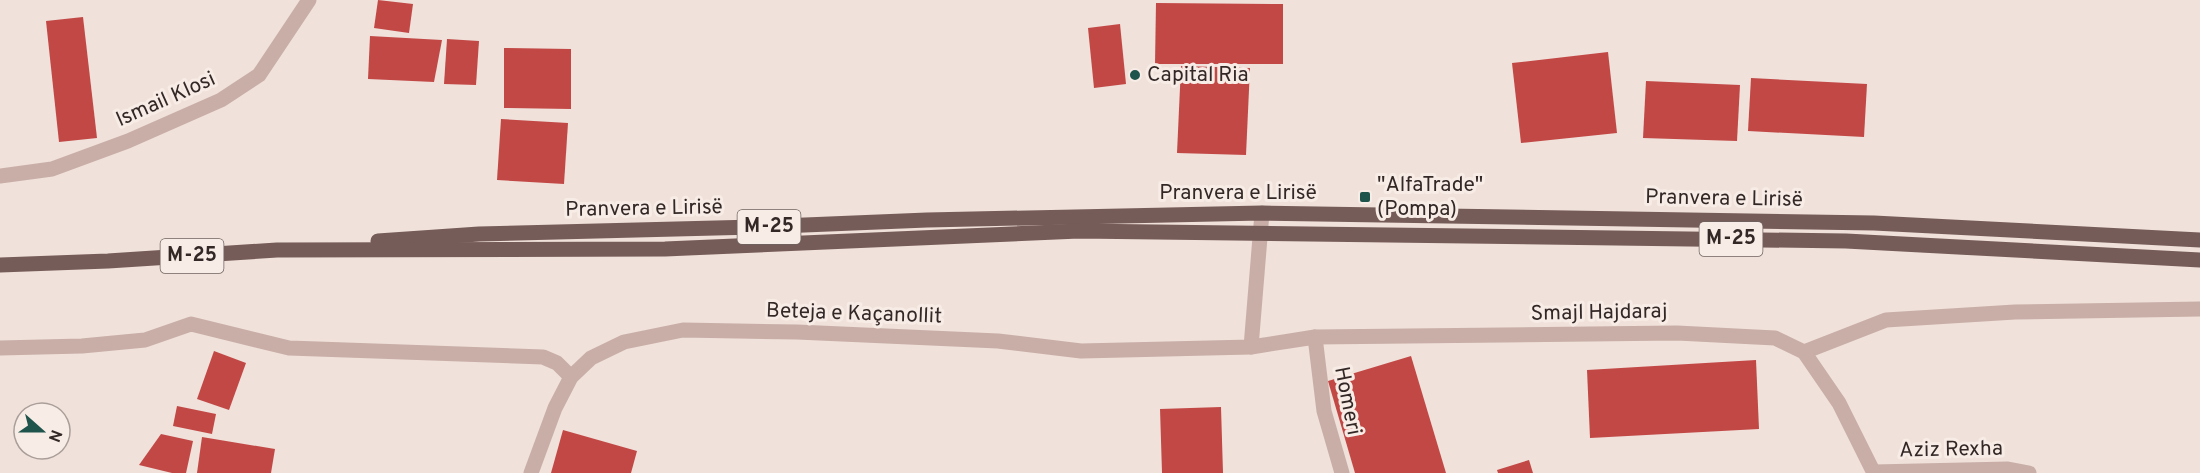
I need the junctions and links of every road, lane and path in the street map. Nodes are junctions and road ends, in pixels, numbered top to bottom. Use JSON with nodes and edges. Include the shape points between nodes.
{"nodes":[{"id":1,"x":309,"y":0,"type":"edge"},
{"id":2,"x":0,"y":176,"type":"edge"},
{"id":3,"x":1262,"y":213,"type":"junction"},
{"id":4,"x":1261,"y":234,"type":"junction"},
{"id":5,"x":2200,"y":240,"type":"edge"},
{"id":6,"x":277,"y":250,"type":"junction"},
{"id":7,"x":2200,"y":260,"type":"edge"},
{"id":8,"x":0,"y":265,"type":"edge"},
{"id":9,"x":2200,"y":309,"type":"edge"},
{"id":10,"x":1315,"y":337,"type":"junction"},
{"id":11,"x":1251,"y":346,"type":"junction"},
{"id":12,"x":0,"y":348,"type":"edge"},
{"id":13,"x":1804,"y":352,"type":"junction"},
{"id":14,"x":571,"y":377,"type":"junction"},
{"id":15,"x":1874,"y":472,"type":"edge"},
{"id":16,"x":531,"y":473,"type":"edge"},
{"id":17,"x":1342,"y":473,"type":"edge"},
{"id":18,"x":2029,"y":473,"type":"edge"}],
"edges":[{"from":1,"to":2,"type":"street","name":"Ismail Klosi","via":[[259,75],[221,100],[52,169]]},
{"from":3,"to":4,"type":"street"},
{"from":3,"to":5,"type":"main road","name":"Pranvera e Lirisë","number":"M-25","via":[[1874,223]]},
{"from":3,"to":6,"type":"main road","name":"Pranvera e Lirisë","number":"M-25","via":[[479,234]]},
{"from":4,"to":6,"type":"main road","name":"Pranvera e Lirisë","number":"M-25","via":[[1079,231],[665,249]]},
{"from":4,"to":7,"type":"main road","name":"Pranvera e Lirisë","number":"M-25","via":[[1846,241]]},
{"from":4,"to":11,"type":"street"},
{"from":6,"to":8,"type":"main road","name":"Pranvera e Lirisë","number":"M-25"},
{"from":9,"to":13,"type":"street","via":[[2015,312],[1886,320]]},
{"from":10,"to":11,"type":"street","name":"Smajl Hajdaraj"},
{"from":10,"to":13,"type":"street","name":"Smajl Hajdaraj","via":[[1677,333],[1775,338]]},
{"from":10,"to":17,"type":"street","name":"Homeri","via":[[1324,411]]},
{"from":11,"to":14,"type":"street","name":"Beteja e Kaçanollit","via":[[1081,351],[986,341],[683,330],[624,342],[591,358]]},
{"from":12,"to":14,"type":"street","via":[[145,340],[191,324],[289,348],[543,357],[557,363]]},
{"from":13,"to":15,"type":"street","name":"Smajl Hajdaraj","via":[[1839,403]]},
{"from":14,"to":16,"type":"street","name":"Beteja e Kaçanollit"},
{"from":15,"to":18,"type":"street","name":"Aziz Rexha","via":[[2008,469]]}]}
